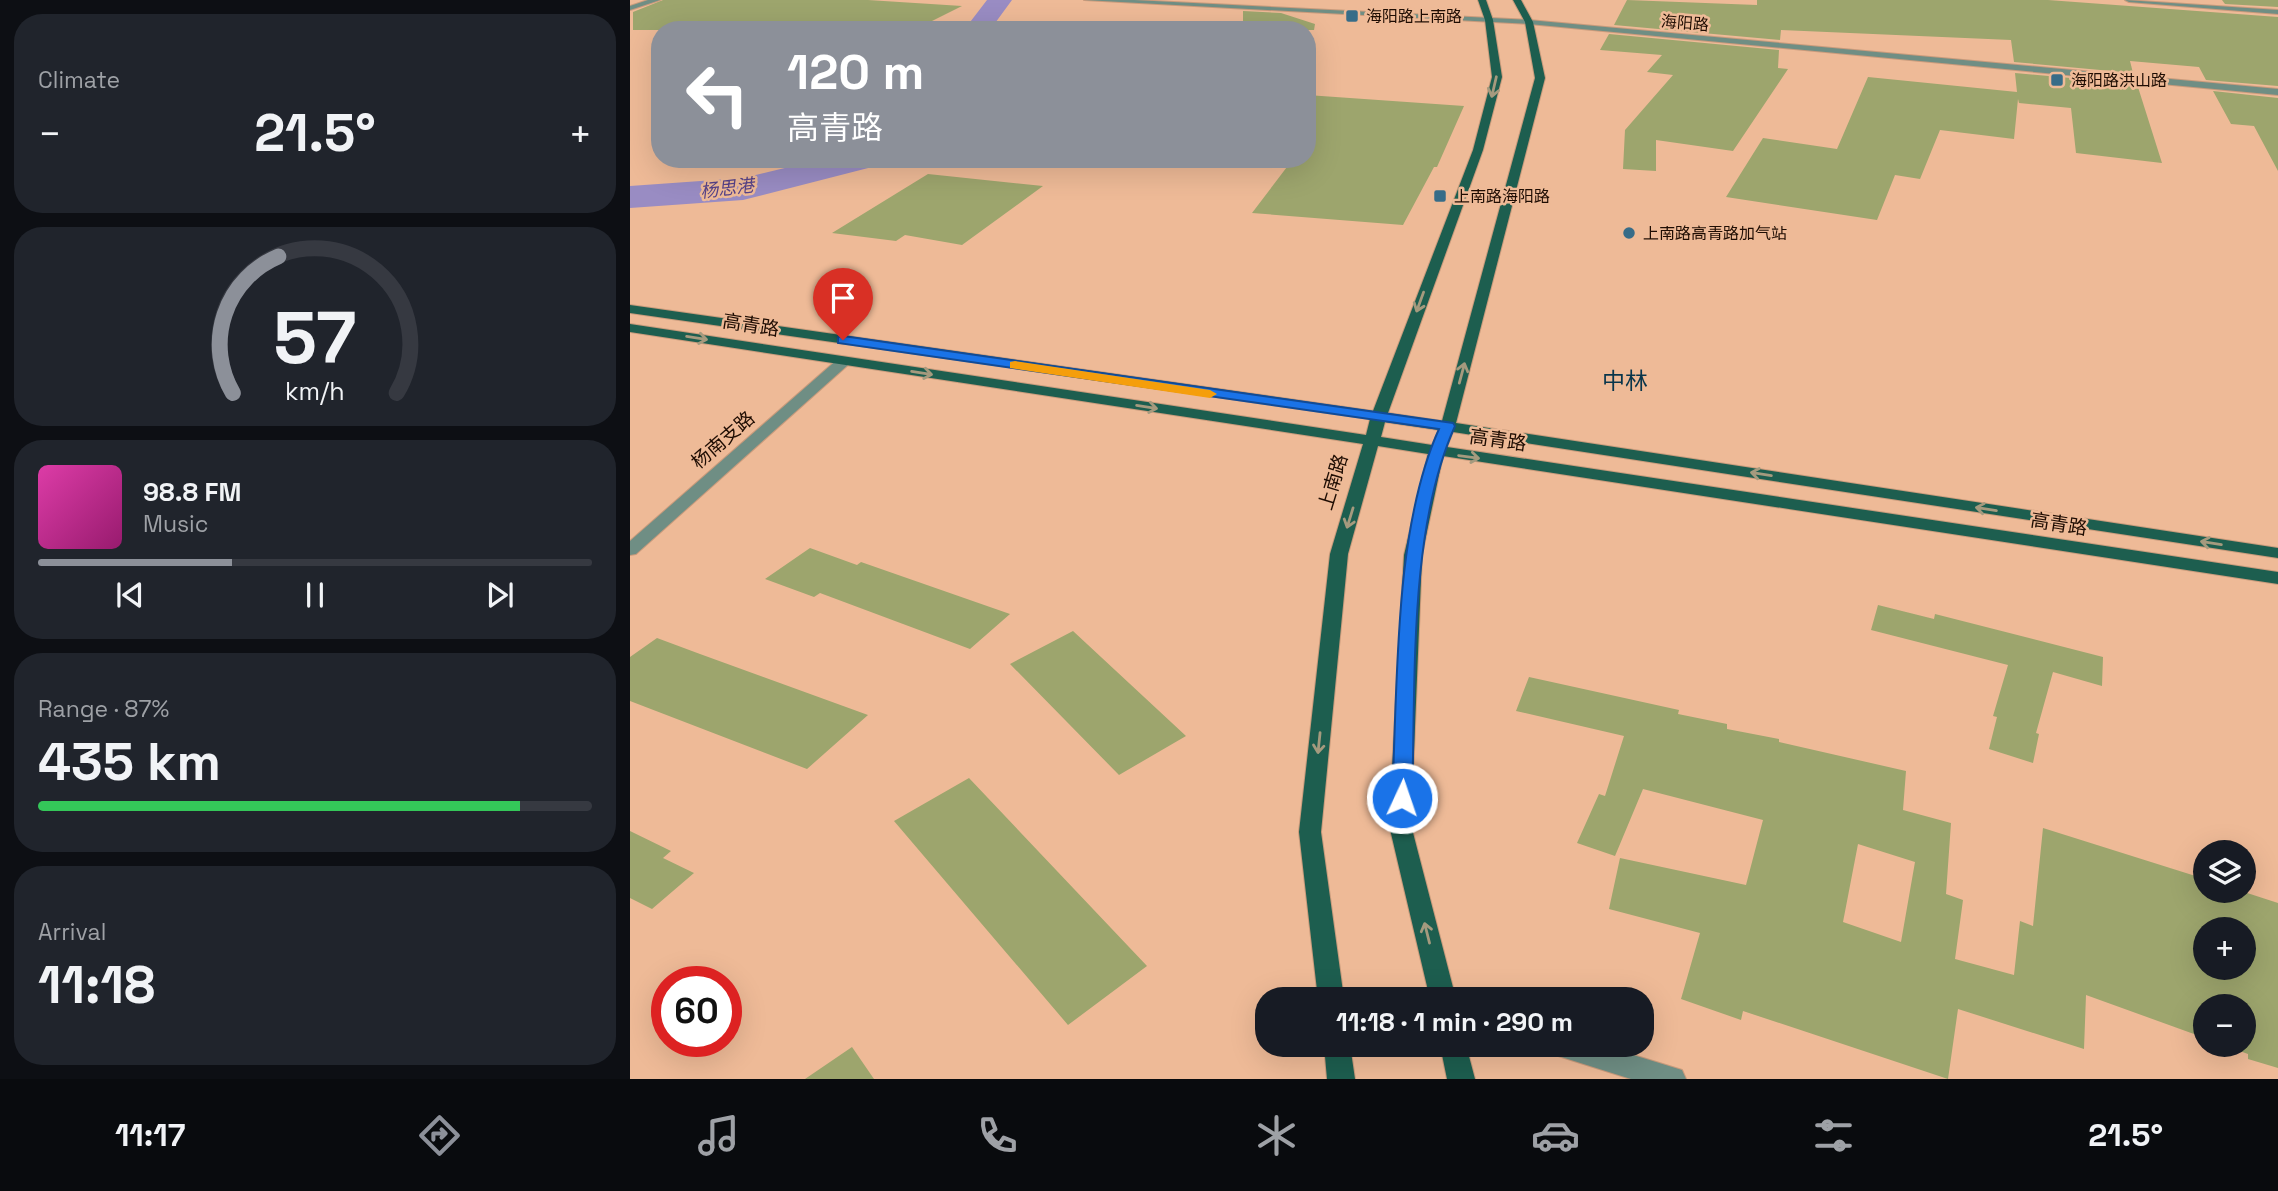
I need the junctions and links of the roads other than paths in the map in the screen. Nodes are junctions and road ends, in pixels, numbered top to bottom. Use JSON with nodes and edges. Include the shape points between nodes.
{"nodes":[{"id":1,"x":656,"y":0,"type":"edge"},
{"id":2,"x":1088,"y":0,"type":"edge"},
{"id":3,"x":1482,"y":0,"type":"edge"},
{"id":4,"x":1517,"y":0,"type":"edge"},
{"id":5,"x":2129,"y":0,"type":"edge"},
{"id":6,"x":630,"y":8,"type":"edge"},
{"id":7,"x":2278,"y":12,"type":"edge"},
{"id":8,"x":1489,"y":20,"type":"junction"},
{"id":9,"x":1529,"y":22,"type":"junction"},
{"id":10,"x":2278,"y":92,"type":"edge"},
{"id":11,"x":630,"y":309,"type":"edge"},
{"id":12,"x":630,"y":328,"type":"edge"},
{"id":13,"x":844,"y":361,"type":"junction"},
{"id":14,"x":1379,"y":416,"type":"junction"},
{"id":15,"x":1448,"y":426,"type":"junction"},
{"id":16,"x":1373,"y":443,"type":"junction"},
{"id":17,"x":1436,"y":453,"type":"junction"},
{"id":18,"x":630,"y":550,"type":"edge"},
{"id":19,"x":2278,"y":553,"type":"edge"},
{"id":20,"x":2278,"y":578,"type":"edge"},
{"id":21,"x":1329,"y":987,"type":"edge"},
{"id":22,"x":1440,"y":987,"type":"edge"},
{"id":23,"x":1339,"y":1057,"type":"edge"},
{"id":24,"x":1456,"y":1057,"type":"edge"},
{"id":25,"x":1600,"y":1057,"type":"edge"},
{"id":26,"x":1342,"y":1079,"type":"edge"},
{"id":27,"x":1461,"y":1079,"type":"edge"},
{"id":28,"x":1672,"y":1079,"type":"edge"}],
"edges":[{"from":1,"to":6,"type":"street"},
{"from":2,"to":8,"type":"street","name":"海阳路"},
{"from":3,"to":8,"type":"main road","name":"上南路"},
{"from":4,"to":9,"type":"main road"},
{"from":5,"to":7,"type":"street"},
{"from":8,"to":9,"type":"street","name":"海阳路"},
{"from":8,"to":14,"type":"main road","name":"上南路","one_way":true,"via":[[1497,77],[1478,150]]},
{"from":9,"to":10,"type":"street","name":"海阳路"},
{"from":15,"to":9,"type":"main road","one_way":true,"via":[[1540,78]]},
{"from":11,"to":14,"type":"main road","name":"高青路"},
{"from":12,"to":13,"type":"main road","name":"高青路","one_way":true},
{"from":13,"to":16,"type":"main road","name":"高青路","one_way":true},
{"from":13,"to":18,"type":"street","name":"杨南支路"},
{"from":14,"to":15,"type":"main road","name":"高青路"},
{"from":14,"to":16,"type":"main road","name":"上南路"},
{"from":15,"to":17,"type":"main road"},
{"from":19,"to":15,"type":"main road","name":"高青路","one_way":true},
{"from":16,"to":17,"type":"main road","name":"高青路"},
{"from":16,"to":21,"type":"main road","name":"上南路","one_way":true,"via":[[1339,554],[1310,832]]},
{"from":17,"to":20,"type":"main road","name":"高青路","one_way":true},
{"from":22,"to":17,"type":"main road","one_way":true,"via":[[1401,825],[1413,555]]},
{"from":23,"to":26,"type":"main road"},
{"from":24,"to":27,"type":"main road"},
{"from":25,"to":28,"type":"street"}]}
